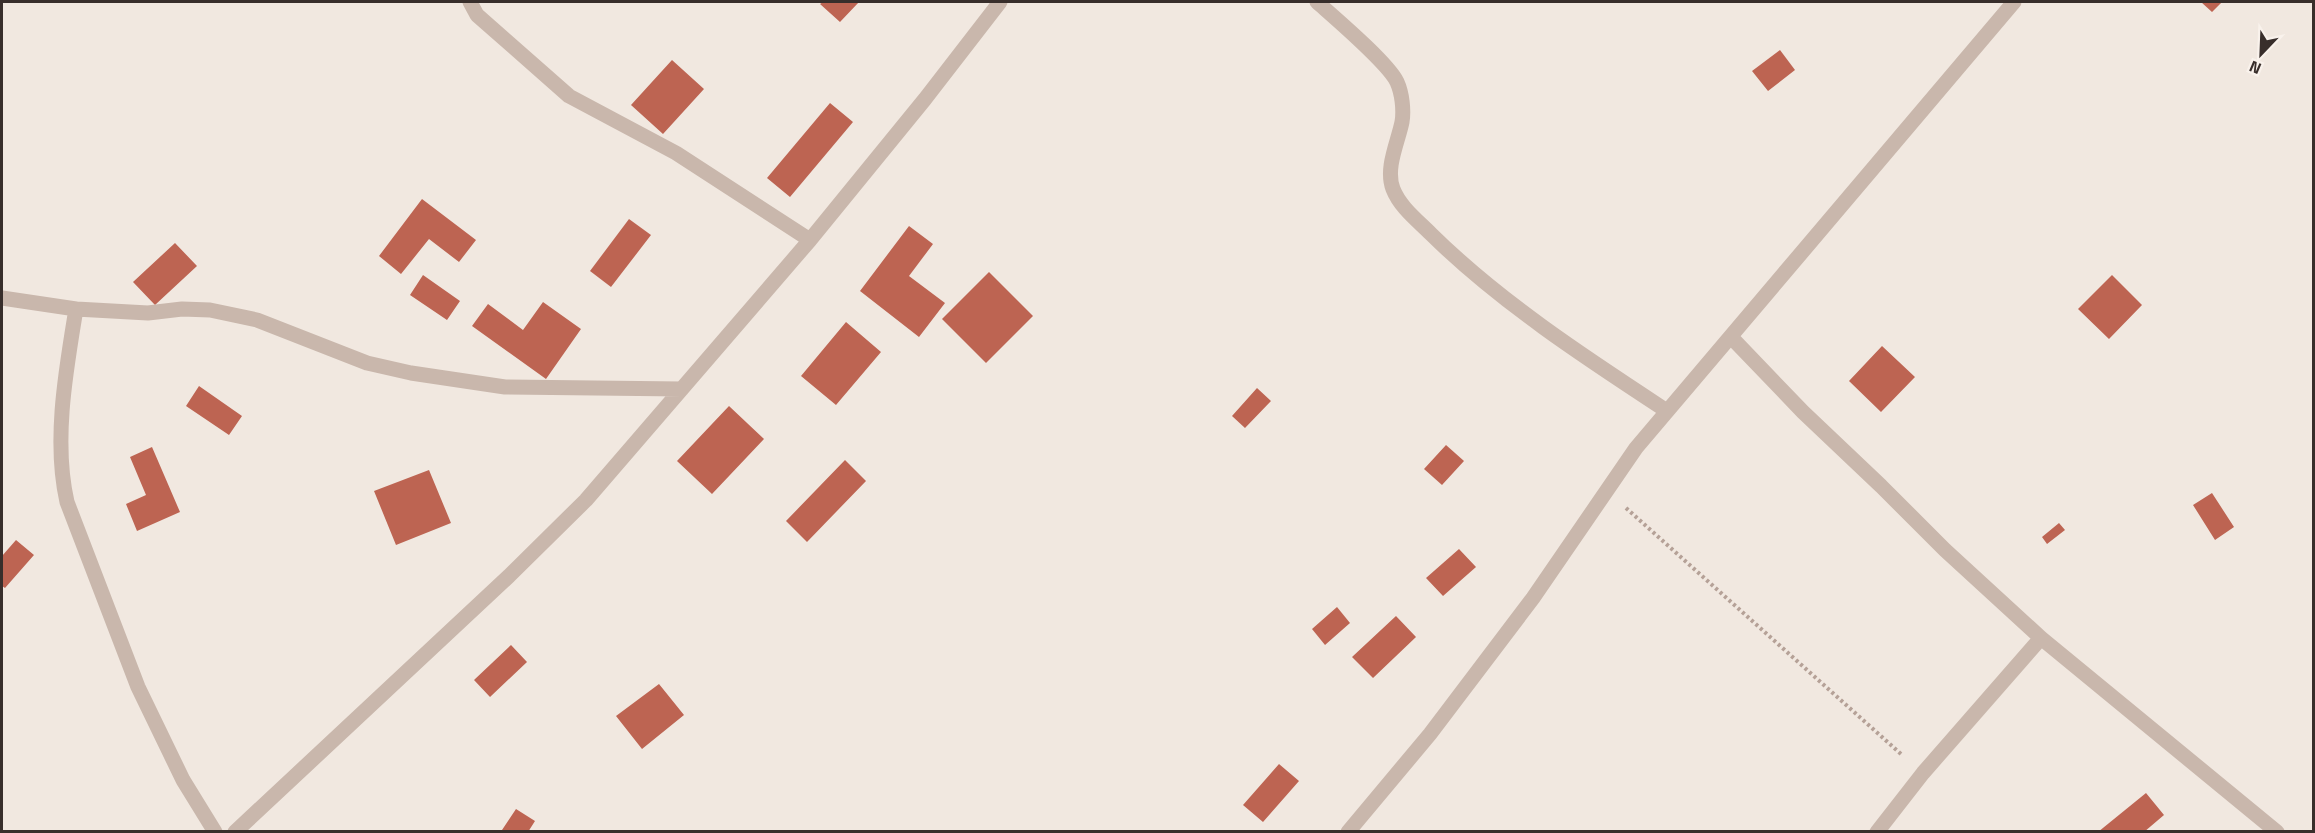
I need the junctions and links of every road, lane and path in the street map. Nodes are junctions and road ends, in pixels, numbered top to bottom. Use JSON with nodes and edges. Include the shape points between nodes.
{"nodes":[{"id":1,"x":470,"y":2,"type":"edge"},
{"id":2,"x":1000,"y":2,"type":"edge"},
{"id":3,"x":1317,"y":2,"type":"edge"},
{"id":4,"x":2014,"y":2,"type":"edge"},
{"id":5,"x":810,"y":240,"type":"junction"},
{"id":6,"x":2,"y":298,"type":"edge"},
{"id":7,"x":76,"y":309,"type":"junction"},
{"id":8,"x":1731,"y":337,"type":"junction"},
{"id":9,"x":682,"y":389,"type":"junction"},
{"id":10,"x":1667,"y":411,"type":"junction"},
{"id":11,"x":1607,"y":491,"type":"junction"},
{"id":12,"x":2041,"y":638,"type":"junction"},
{"id":13,"x":1923,"y":773,"type":"junction"},
{"id":14,"x":215,"y":831,"type":"edge"},
{"id":15,"x":235,"y":831,"type":"edge"},
{"id":16,"x":1348,"y":831,"type":"edge"},
{"id":17,"x":1877,"y":831,"type":"edge"},
{"id":18,"x":2277,"y":831,"type":"edge"}],
"edges":[{"from":1,"to":5,"type":"street","via":[[477,15],[569,96],[676,153]]},
{"from":2,"to":5,"type":"street"},
{"from":3,"to":10,"type":"street","via":[[1396,81],[1402,99],[1402,121],[1392,153],[1392,187],[1402,205],[1454,257],[1594,363]]},
{"from":4,"to":8,"type":"street"},
{"from":5,"to":9,"type":"street"},
{"from":6,"to":7,"type":"street"},
{"from":7,"to":9,"type":"street","via":[[148,313],[210,310],[257,320],[367,363],[505,387]]},
{"from":7,"to":14,"type":"street","via":[[63,399],[63,477],[68,502],[138,687],[183,780]]},
{"from":8,"to":10,"type":"street"},
{"from":8,"to":12,"type":"street","via":[[1945,550]]},
{"from":9,"to":15,"type":"street","via":[[586,500],[517,569]]},
{"from":10,"to":11,"type":"street"},
{"from":11,"to":13,"type":"path"},
{"from":11,"to":16,"type":"street","via":[[1533,598]]},
{"from":12,"to":13,"type":"street"},
{"from":12,"to":18,"type":"street"},
{"from":13,"to":17,"type":"street"}]}
